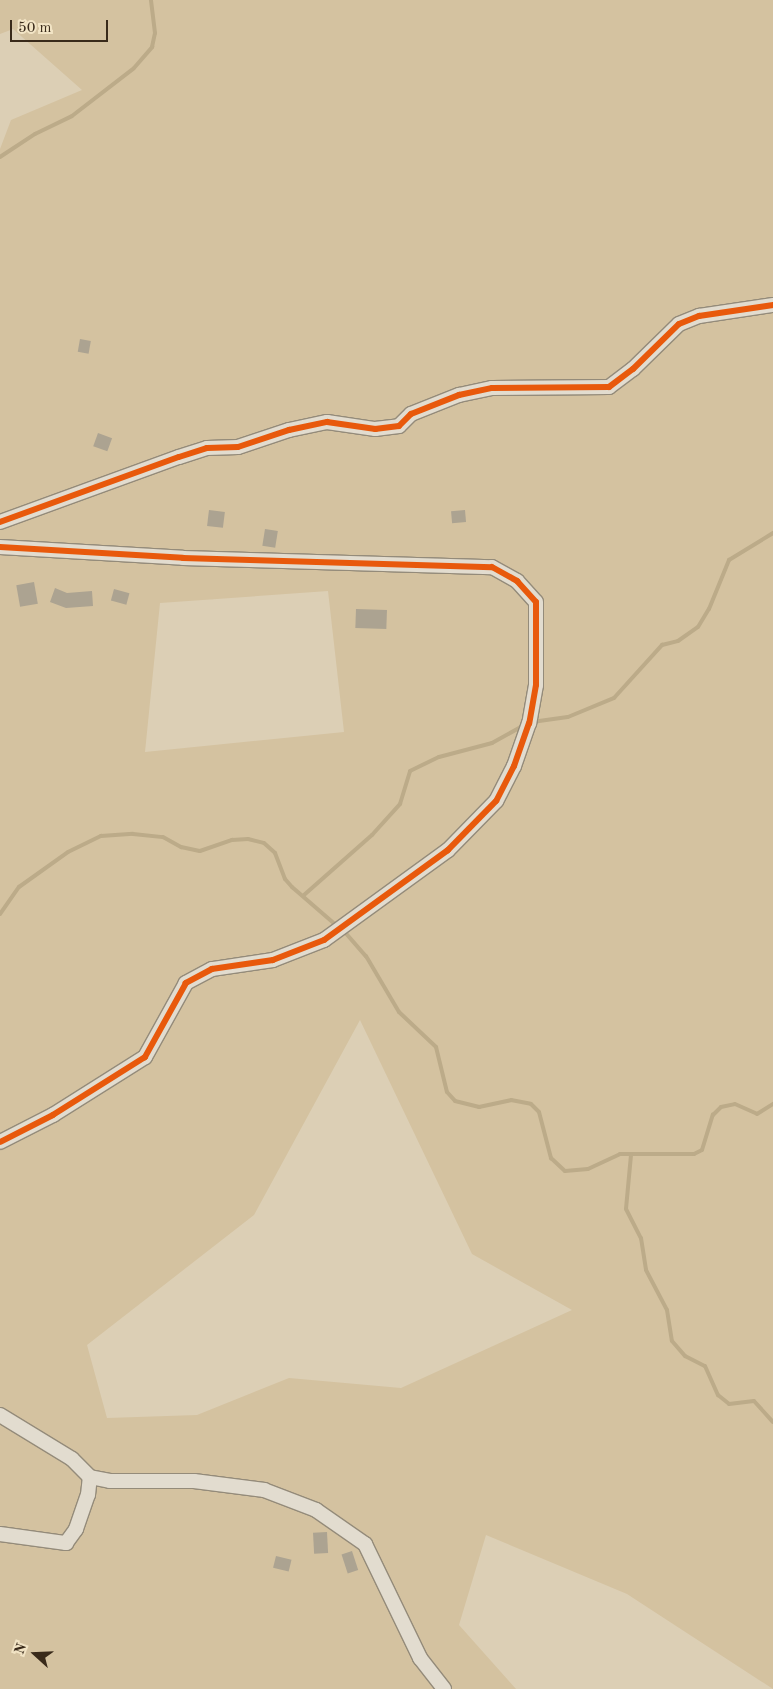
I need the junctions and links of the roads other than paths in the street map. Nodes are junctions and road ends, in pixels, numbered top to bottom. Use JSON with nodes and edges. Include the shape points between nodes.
{"nodes":[{"id":1,"x":773,"y":305,"type":"edge"},
{"id":2,"x":0,"y":522,"type":"edge"},
{"id":3,"x":0,"y":547,"type":"edge"},
{"id":4,"x":0,"y":1142,"type":"edge"},
{"id":5,"x":0,"y":1415,"type":"edge"},
{"id":6,"x":90,"y":1477,"type":"junction"},
{"id":7,"x":0,"y":1534,"type":"edge"},
{"id":8,"x":444,"y":1689,"type":"edge"}],
"edges":[{"from":1,"to":2,"type":"street","via":[[699,316],[680,324],[633,369],[608,387],[492,388],[459,394],[411,414],[399,426],[375,429],[327,422],[289,430],[238,447],[207,448]]},
{"from":3,"to":4,"type":"street","via":[[183,558],[492,567],[517,580],[536,602],[536,685],[529,723],[514,766],[496,801],[448,850],[324,940],[273,960],[212,969],[186,982],[145,1056],[53,1115]]},
{"from":5,"to":6,"type":"street","via":[[72,1460]]},
{"from":6,"to":7,"type":"street","via":[[88,1496],[76,1528],[66,1543],[51,1544],[36,1537]]},
{"from":6,"to":8,"type":"street","via":[[110,1481],[194,1481],[264,1490],[316,1510],[365,1544],[420,1658]]}]}
